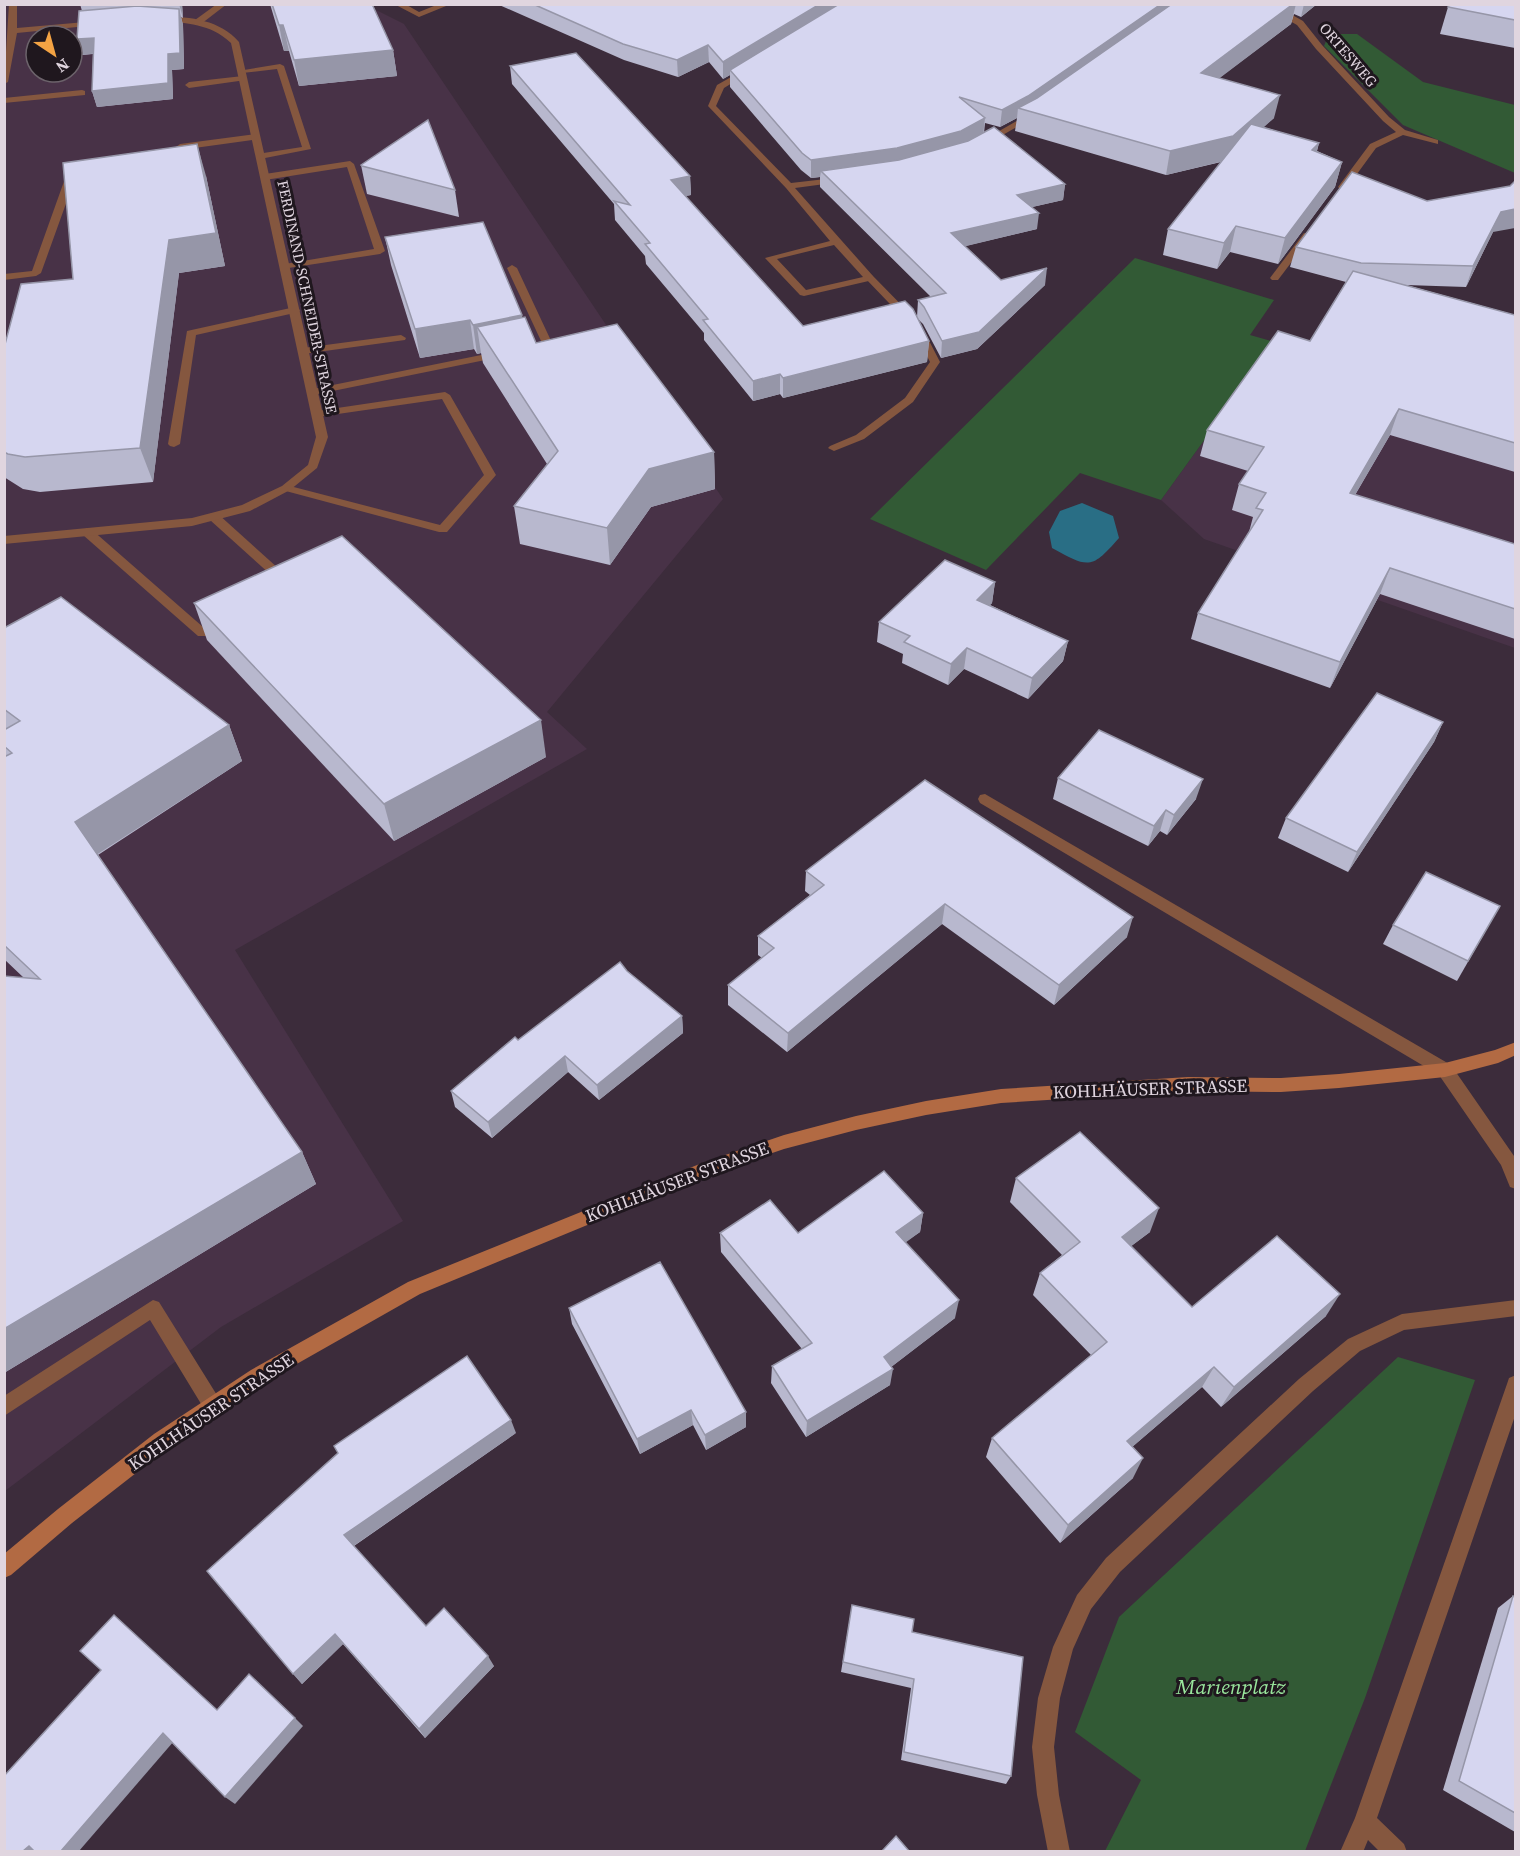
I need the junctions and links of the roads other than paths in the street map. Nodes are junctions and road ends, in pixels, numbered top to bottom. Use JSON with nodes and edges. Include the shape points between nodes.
{"nodes":[{"id":1,"x":13,"y":4,"type":"edge"},
{"id":2,"x":223,"y":4,"type":"edge"},
{"id":3,"x":398,"y":4,"type":"edge"},
{"id":4,"x":447,"y":4,"type":"edge"},
{"id":5,"x":1254,"y":4,"type":"edge"},
{"id":6,"x":1270,"y":7,"type":"edge"},
{"id":7,"x":155,"y":18,"type":"edge"},
{"id":8,"x":105,"y":22,"type":"edge"},
{"id":9,"x":198,"y":22,"type":"junction"},
{"id":10,"x":10,"y":37,"type":"edge"},
{"id":11,"x":6,"y":59,"type":"edge"},
{"id":12,"x":752,"y":66,"type":"edge"},
{"id":13,"x":243,"y":74,"type":"junction"},
{"id":14,"x":4,"y":82,"type":"edge"},
{"id":15,"x":189,"y":85,"type":"dead end"},
{"id":16,"x":82,"y":93,"type":"dead end"},
{"id":17,"x":4,"y":101,"type":"edge"},
{"id":18,"x":1040,"y":110,"type":"edge"},
{"id":19,"x":1402,"y":132,"type":"junction"},
{"id":20,"x":256,"y":137,"type":"junction"},
{"id":21,"x":1435,"y":142,"type":"dead end"},
{"id":22,"x":972,"y":148,"type":"edge"},
{"id":23,"x":166,"y":149,"type":"edge"},
{"id":24,"x":260,"y":156,"type":"junction"},
{"id":25,"x":76,"y":161,"type":"edge"},
{"id":26,"x":265,"y":177,"type":"junction"},
{"id":27,"x":854,"y":177,"type":"edge"},
{"id":28,"x":789,"y":186,"type":"junction"},
{"id":29,"x":1338,"y":193,"type":"edge"},
{"id":30,"x":1311,"y":230,"type":"edge"},
{"id":31,"x":836,"y":242,"type":"junction"},
{"id":32,"x":285,"y":267,"type":"junction"},
{"id":33,"x":512,"y":268,"type":"dead end"},
{"id":34,"x":4,"y":277,"type":"edge"},
{"id":35,"x":870,"y":278,"type":"junction"},
{"id":36,"x":1275,"y":278,"type":"dead end"},
{"id":37,"x":295,"y":310,"type":"junction"},
{"id":38,"x":401,"y":338,"type":"dead end"},
{"id":39,"x":303,"y":351,"type":"junction"},
{"id":40,"x":313,"y":393,"type":"junction"},
{"id":41,"x":317,"y":414,"type":"junction"},
{"id":42,"x":174,"y":444,"type":"dead end"},
{"id":43,"x":834,"y":448,"type":"dead end"},
{"id":44,"x":286,"y":488,"type":"junction"},
{"id":45,"x":214,"y":517,"type":"junction"},
{"id":46,"x":87,"y":532,"type":"junction"},
{"id":47,"x":4,"y":540,"type":"edge"},
{"id":48,"x":284,"y":594,"type":"edge"},
{"id":49,"x":232,"y":619,"type":"edge"},
{"id":50,"x":985,"y":799,"type":"dead end"},
{"id":51,"x":1515,"y":1048,"type":"edge"},
{"id":52,"x":1444,"y":1070,"type":"junction"},
{"id":53,"x":1515,"y":1182,"type":"edge"},
{"id":54,"x":1515,"y":1308,"type":"edge"},
{"id":55,"x":1515,"y":1384,"type":"edge"},
{"id":56,"x":213,"y":1406,"type":"junction"},
{"id":57,"x":4,"y":1407,"type":"edge"},
{"id":58,"x":4,"y":1569,"type":"edge"},
{"id":59,"x":1365,"y":1821,"type":"junction"},
{"id":60,"x":1059,"y":1851,"type":"edge"},
{"id":61,"x":1351,"y":1851,"type":"edge"},
{"id":62,"x":1396,"y":1851,"type":"edge"}],
"edges":[{"from":1,"to":10,"type":"street"},
{"from":2,"to":9,"type":"street"},
{"from":3,"to":4,"type":"street","via":[[419,15]]},
{"from":5,"to":6,"type":"street","name":"ORTESWEG"},
{"from":6,"to":19,"type":"street","name":"ORTESWEG","via":[[1304,27],[1373,107]]},
{"from":7,"to":9,"type":"street","name":"FERDINAND-SCHNEIDER-STRASSE"},
{"from":8,"to":10,"type":"street"},
{"from":9,"to":13,"type":"street","name":"FERDINAND-SCHNEIDER-STRASSE","via":[[220,29],[236,42]]},
{"from":10,"to":11,"type":"street"},
{"from":11,"to":14,"type":"street"},
{"from":12,"to":28,"type":"street","via":[[720,87],[712,106]]},
{"from":13,"to":15,"type":"street"},
{"from":13,"to":20,"type":"street","name":"FERDINAND-SCHNEIDER-STRASSE"},
{"from":13,"to":24,"type":"street","via":[[279,66],[307,149]]},
{"from":16,"to":17,"type":"street"},
{"from":18,"to":22,"type":"street"},
{"from":19,"to":21,"type":"street","name":"ORTESWEG"},
{"from":19,"to":29,"type":"street","via":[[1373,146]]},
{"from":20,"to":23,"type":"street"},
{"from":20,"to":24,"type":"street","name":"FERDINAND-SCHNEIDER-STRASSE"},
{"from":24,"to":26,"type":"street","name":"FERDINAND-SCHNEIDER-STRASSE"},
{"from":25,"to":34,"type":"street","via":[[36,273]]},
{"from":26,"to":32,"type":"street","name":"FERDINAND-SCHNEIDER-STRASSE"},
{"from":26,"to":32,"type":"street","via":[[350,164],[380,251]]},
{"from":27,"to":28,"type":"street"},
{"from":28,"to":31,"type":"street"},
{"from":30,"to":36,"type":"street"},
{"from":31,"to":35,"type":"street"},
{"from":31,"to":35,"type":"street","via":[[770,258],[804,293]]},
{"from":32,"to":37,"type":"street","name":"FERDINAND-SCHNEIDER-STRASSE"},
{"from":33,"to":40,"type":"street","via":[[548,345]]},
{"from":35,"to":43,"type":"street","via":[[917,327],[935,362],[909,400],[860,437]]},
{"from":37,"to":39,"type":"street","name":"FERDINAND-SCHNEIDER-STRASSE"},
{"from":37,"to":42,"type":"street","via":[[191,333]]},
{"from":38,"to":39,"type":"street"},
{"from":39,"to":40,"type":"street","name":"FERDINAND-SCHNEIDER-STRASSE"},
{"from":40,"to":41,"type":"street","name":"FERDINAND-SCHNEIDER-STRASSE"},
{"from":41,"to":44,"type":"street","name":"FERDINAND-SCHNEIDER-STRASSE","via":[[322,437],[313,466]]},
{"from":41,"to":44,"type":"street","via":[[445,395],[490,475],[443,529]]},
{"from":44,"to":45,"type":"street","name":"FERDINAND-SCHNEIDER-STRASSE","via":[[246,508]]},
{"from":45,"to":46,"type":"street","name":"FERDINAND-SCHNEIDER-STRASSE"},
{"from":45,"to":48,"type":"street","via":[[294,589]]},
{"from":46,"to":47,"type":"street","name":"FERDINAND-SCHNEIDER-STRASSE"},
{"from":46,"to":49,"type":"street","via":[[202,633]]},
{"from":50,"to":52,"type":"street"},
{"from":51,"to":52,"type":"main road","name":"KOHLHÄUSER STRASSE"},
{"from":52,"to":53,"type":"street","via":[[1508,1161]]},
{"from":52,"to":56,"type":"main road","name":"KOHLHÄUSER STRASSE","via":[[1281,1085],[1167,1084],[1001,1096],[896,1114],[784,1142],[592,1214],[414,1288],[258,1376]]},
{"from":54,"to":60,"type":"street","via":[[1402,1322],[1354,1345],[1113,1565],[1084,1602],[1063,1647],[1049,1698],[1043,1747],[1047,1795]]},
{"from":55,"to":59,"type":"street"},
{"from":56,"to":57,"type":"street","via":[[153,1308]]},
{"from":56,"to":58,"type":"main road","name":"KOHLHÄUSER STRASSE","via":[[161,1441]]},
{"from":59,"to":61,"type":"street"},
{"from":59,"to":62,"type":"street"}]}
